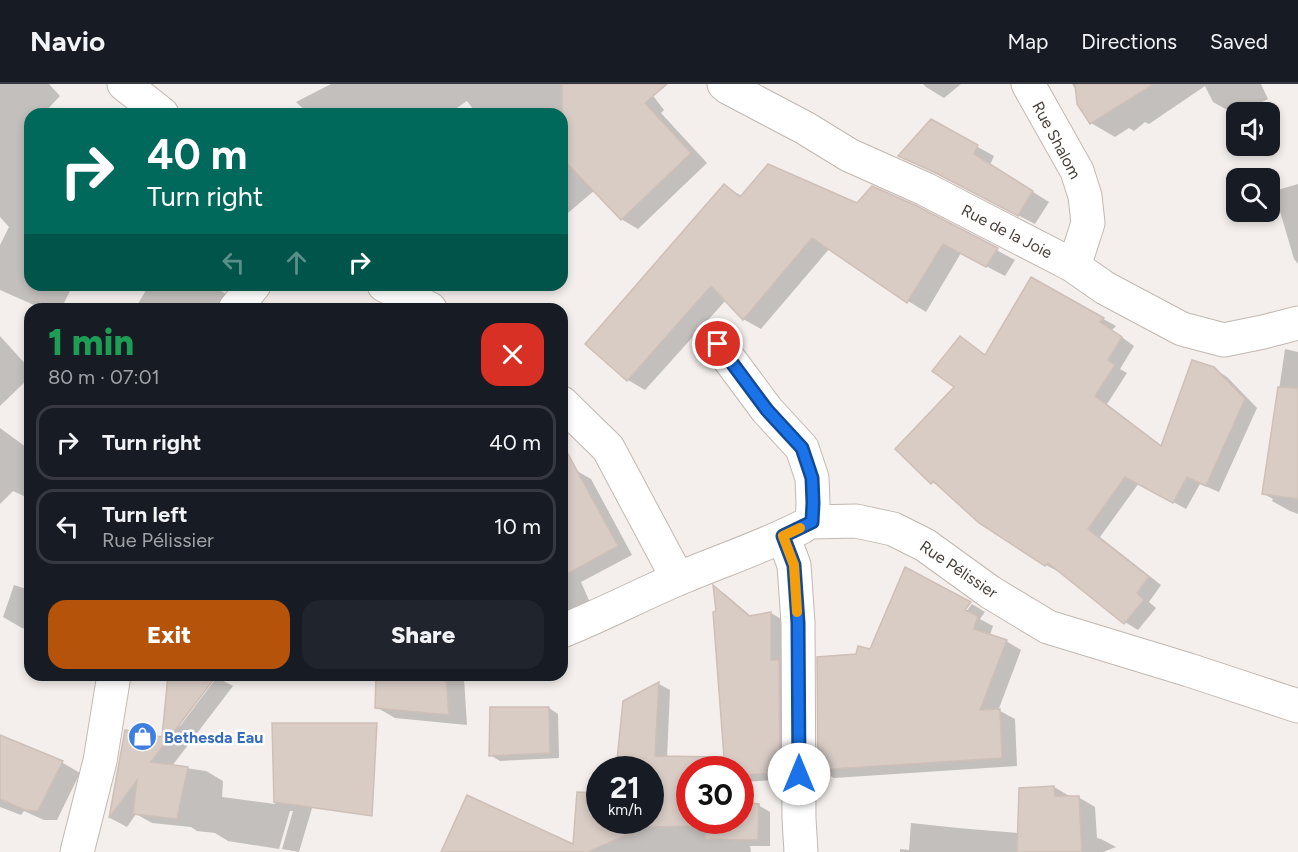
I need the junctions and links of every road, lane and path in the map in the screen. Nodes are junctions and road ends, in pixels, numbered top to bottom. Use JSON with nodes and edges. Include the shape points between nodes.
{"nodes":[{"id":1,"x":124,"y":84,"type":"edge"},
{"id":2,"x":724,"y":84,"type":"edge"},
{"id":3,"x":1028,"y":84,"type":"edge"},
{"id":4,"x":154,"y":108,"type":"edge"},
{"id":5,"x":1072,"y":265,"type":"junction"},
{"id":6,"x":249,"y":291,"type":"edge"},
{"id":7,"x":396,"y":291,"type":"edge"},
{"id":8,"x":240,"y":303,"type":"edge"},
{"id":9,"x":418,"y":303,"type":"edge"},
{"id":10,"x":1298,"y":322,"type":"edge"},
{"id":11,"x":718,"y":344,"type":"dead end"},
{"id":12,"x":568,"y":409,"type":"edge"},
{"id":13,"x":812,"y":522,"type":"junction"},
{"id":14,"x":783,"y":536,"type":"junction"},
{"id":15,"x":678,"y":579,"type":"junction"},
{"id":16,"x":568,"y":629,"type":"edge"},
{"id":17,"x":113,"y":681,"type":"edge"},
{"id":18,"x":1298,"y":706,"type":"edge"},
{"id":19,"x":77,"y":852,"type":"edge"},
{"id":20,"x":801,"y":852,"type":"edge"}],
"edges":[{"from":1,"to":4,"type":"street"},
{"from":2,"to":5,"type":"street","name":"Rue de la Joie","via":[[849,155],[925,189]]},
{"from":3,"to":5,"type":"street","name":"Rue Shalom","via":[[1077,171],[1085,196],[1088,223]]},
{"from":5,"to":10,"type":"street","name":"Rue de la Joie","via":[[1105,288],[1182,328],[1224,340]]},
{"from":6,"to":8,"type":"street"},
{"from":7,"to":9,"type":"street"},
{"from":11,"to":13,"type":"street","via":[[767,410],[802,448],[812,478]]},
{"from":12,"to":15,"type":"street","via":[[608,448]]},
{"from":13,"to":14,"type":"street"},
{"from":13,"to":18,"type":"street","name":"Rue Pélissier","via":[[856,521],[893,529],[925,545],[990,592],[1048,627]]},
{"from":14,"to":15,"type":"street"},
{"from":14,"to":20,"type":"street","via":[[794,565],[798,623]]},
{"from":15,"to":16,"type":"street"},
{"from":17,"to":19,"type":"street","via":[[100,761]]}]}
